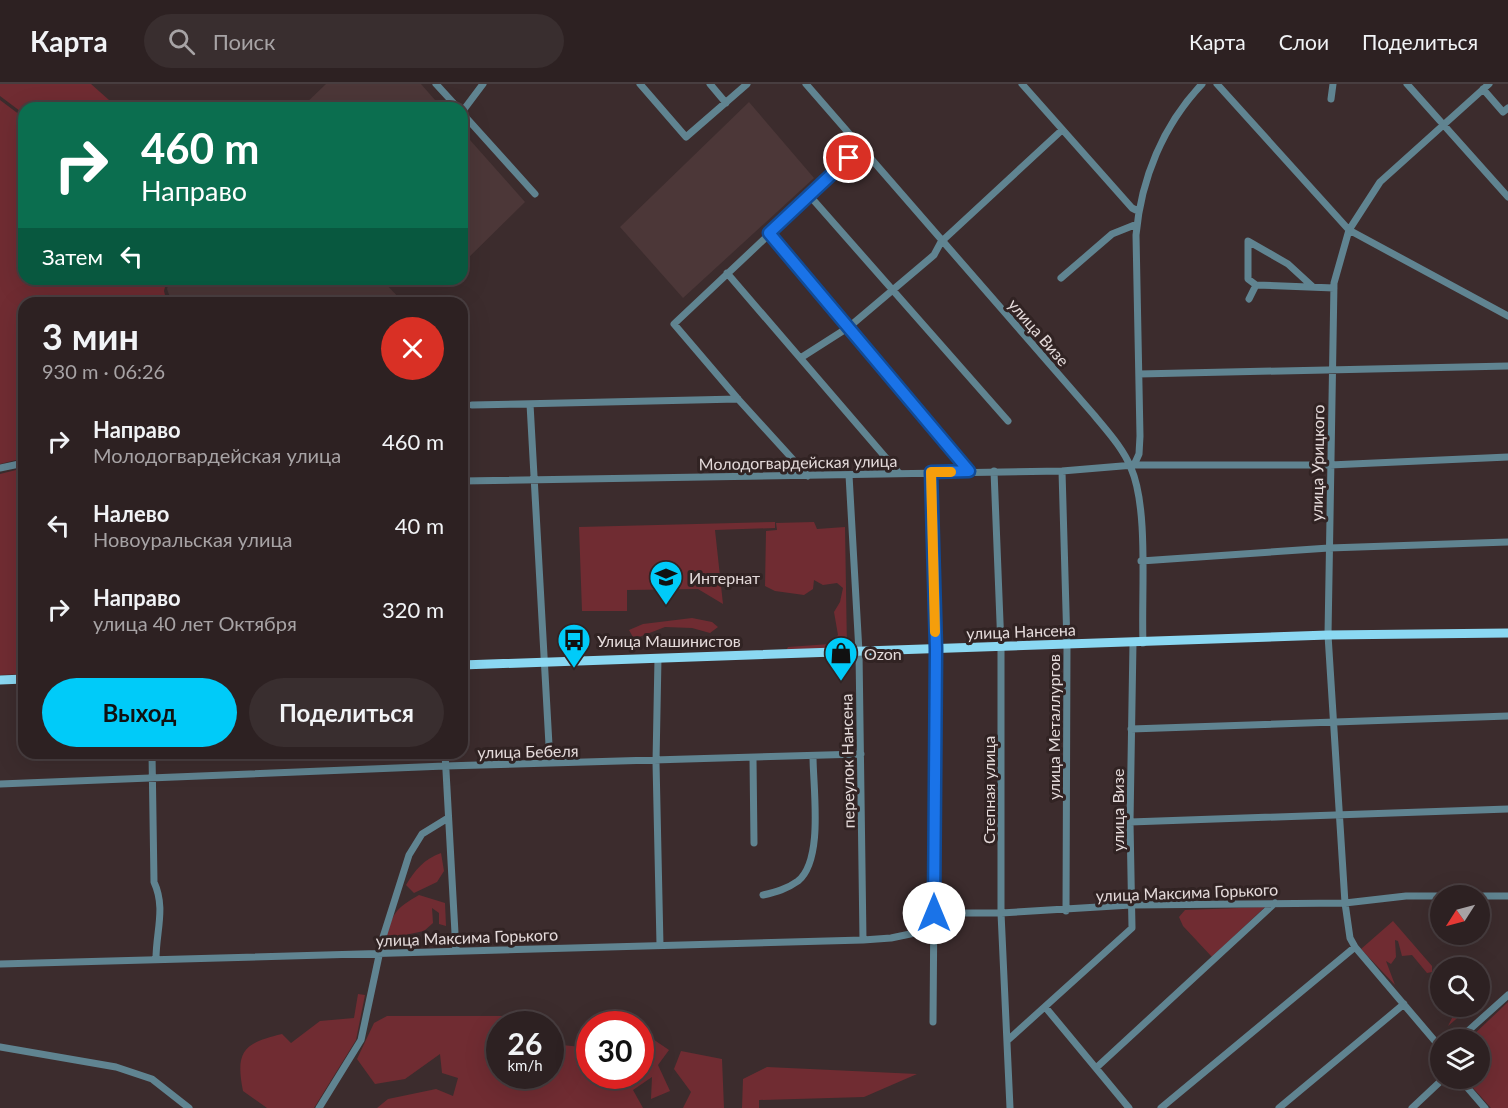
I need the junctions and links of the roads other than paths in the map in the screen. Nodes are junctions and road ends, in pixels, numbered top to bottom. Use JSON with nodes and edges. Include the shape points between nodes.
{"nodes":[{"id":1,"x":436,"y":84,"type":"edge"},
{"id":2,"x":483,"y":84,"type":"edge"},
{"id":3,"x":640,"y":84,"type":"edge"},
{"id":4,"x":710,"y":84,"type":"edge"},
{"id":5,"x":747,"y":84,"type":"edge"},
{"id":6,"x":806,"y":84,"type":"edge"},
{"id":7,"x":1023,"y":84,"type":"edge"},
{"id":8,"x":1202,"y":84,"type":"edge"},
{"id":9,"x":1217,"y":84,"type":"edge"},
{"id":10,"x":1333,"y":84,"type":"edge"},
{"id":11,"x":1407,"y":84,"type":"edge"},
{"id":12,"x":1486,"y":86,"type":"edge"},
{"id":13,"x":1331,"y":99,"type":"dead end"},
{"id":14,"x":452,"y":102,"type":"edge"},
{"id":15,"x":726,"y":103,"type":"junction"},
{"id":16,"x":468,"y":104,"type":"edge"},
{"id":17,"x":1508,"y":108,"type":"edge"},
{"id":18,"x":468,"y":119,"type":"edge"},
{"id":19,"x":1442,"y":124,"type":"junction"},
{"id":20,"x":1062,"y":130,"type":"junction"},
{"id":21,"x":861,"y":148,"type":"junction"},
{"id":22,"x":535,"y":194,"type":"dead end"},
{"id":23,"x":809,"y":195,"type":"junction"},
{"id":24,"x":1508,"y":197,"type":"edge"},
{"id":25,"x":1138,"y":211,"type":"junction"},
{"id":26,"x":1137,"y":224,"type":"junction"},
{"id":27,"x":1349,"y":230,"type":"junction"},
{"id":28,"x":769,"y":233,"type":"junction"},
{"id":29,"x":941,"y":242,"type":"junction"},
{"id":30,"x":727,"y":273,"type":"junction"},
{"id":31,"x":1061,"y":278,"type":"dead end"},
{"id":32,"x":1256,"y":285,"type":"junction"},
{"id":33,"x":1313,"y":287,"type":"junction"},
{"id":34,"x":1334,"y":288,"type":"junction"},
{"id":35,"x":893,"y":290,"type":"junction"},
{"id":36,"x":1249,"y":298,"type":"dead end"},
{"id":37,"x":1508,"y":316,"type":"edge"},
{"id":38,"x":849,"y":327,"type":"junction"},
{"id":39,"x":802,"y":357,"type":"junction"},
{"id":40,"x":1508,"y":366,"type":"edge"},
{"id":41,"x":1332,"y":368,"type":"junction"},
{"id":42,"x":1139,"y":374,"type":"junction"},
{"id":43,"x":738,"y":399,"type":"junction"},
{"id":44,"x":530,"y":404,"type":"junction"},
{"id":45,"x":472,"y":405,"type":"dead end"},
{"id":46,"x":1008,"y":421,"type":"dead end"},
{"id":47,"x":1508,"y":457,"type":"edge"},
{"id":48,"x":18,"y":464,"type":"edge"},
{"id":49,"x":1330,"y":465,"type":"junction"},
{"id":50,"x":1132,"y":466,"type":"junction"},
{"id":51,"x":0,"y":468,"type":"edge"},
{"id":52,"x":969,"y":471,"type":"junction"},
{"id":53,"x":994,"y":471,"type":"junction"},
{"id":54,"x":1062,"y":471,"type":"junction"},
{"id":55,"x":931,"y":472,"type":"junction"},
{"id":56,"x":899,"y":473,"type":"junction"},
{"id":57,"x":849,"y":475,"type":"junction"},
{"id":58,"x":808,"y":476,"type":"junction"},
{"id":59,"x":535,"y":479,"type":"junction"},
{"id":60,"x":468,"y":481,"type":"edge"},
{"id":61,"x":1508,"y":542,"type":"edge"},
{"id":62,"x":1329,"y":548,"type":"junction"},
{"id":63,"x":1142,"y":561,"type":"junction"},
{"id":64,"x":1508,"y":633,"type":"edge"},
{"id":65,"x":1328,"y":635,"type":"junction"},
{"id":66,"x":1133,"y":643,"type":"junction"},
{"id":67,"x":1143,"y":643,"type":"junction"},
{"id":68,"x":1067,"y":645,"type":"junction"},
{"id":69,"x":1001,"y":647,"type":"junction"},
{"id":70,"x":936,"y":649,"type":"junction"},
{"id":71,"x":859,"y":652,"type":"junction"},
{"id":72,"x":658,"y":658,"type":"junction"},
{"id":73,"x":543,"y":663,"type":"junction"},
{"id":74,"x":468,"y":665,"type":"edge"},
{"id":75,"x":18,"y":679,"type":"edge"},
{"id":76,"x":0,"y":680,"type":"edge"},
{"id":77,"x":1508,"y":716,"type":"edge"},
{"id":78,"x":1332,"y":720,"type":"junction"},
{"id":79,"x":1131,"y":729,"type":"junction"},
{"id":80,"x":861,"y":754,"type":"junction"},
{"id":81,"x":813,"y":756,"type":"junction"},
{"id":82,"x":753,"y":758,"type":"junction"},
{"id":83,"x":152,"y":759,"type":"edge"},
{"id":84,"x":445,"y":759,"type":"edge"},
{"id":85,"x":656,"y":762,"type":"junction"},
{"id":86,"x":550,"y":763,"type":"junction"},
{"id":87,"x":445,"y":766,"type":"junction"},
{"id":88,"x":152,"y":777,"type":"junction"},
{"id":89,"x":0,"y":784,"type":"edge"},
{"id":90,"x":1508,"y":809,"type":"edge"},
{"id":91,"x":1338,"y":816,"type":"junction"},
{"id":92,"x":448,"y":818,"type":"junction"},
{"id":93,"x":1130,"y":822,"type":"junction"},
{"id":94,"x":754,"y":843,"type":"dead end"},
{"id":95,"x":763,"y":895,"type":"dead end"},
{"id":96,"x":1430,"y":896,"type":"edge"},
{"id":97,"x":1490,"y":896,"type":"edge"},
{"id":98,"x":1508,"y":896,"type":"edge"},
{"id":99,"x":1275,"y":903,"type":"junction"},
{"id":100,"x":1345,"y":903,"type":"junction"},
{"id":101,"x":1131,"y":905,"type":"junction"},
{"id":102,"x":1066,"y":910,"type":"junction"},
{"id":103,"x":934,"y":913,"type":"junction"},
{"id":104,"x":1001,"y":913,"type":"junction"},
{"id":105,"x":934,"y":928,"type":"junction"},
{"id":106,"x":863,"y":940,"type":"junction"},
{"id":107,"x":660,"y":945,"type":"junction"},
{"id":108,"x":1355,"y":947,"type":"junction"},
{"id":109,"x":456,"y":951,"type":"junction"},
{"id":110,"x":379,"y":954,"type":"junction"},
{"id":111,"x":156,"y":959,"type":"junction"},
{"id":112,"x":0,"y":964,"type":"edge"},
{"id":113,"x":1508,"y":995,"type":"edge"},
{"id":114,"x":1404,"y":1004,"type":"junction"},
{"id":115,"x":1046,"y":1008,"type":"junction"},
{"id":116,"x":933,"y":1022,"type":"dead end"},
{"id":117,"x":1470,"y":1029,"type":"edge"},
{"id":118,"x":1430,"y":1035,"type":"edge"},
{"id":119,"x":1008,"y":1040,"type":"junction"},
{"id":120,"x":0,"y":1047,"type":"edge"},
{"id":121,"x":1096,"y":1068,"type":"junction"},
{"id":122,"x":1432,"y":1089,"type":"edge"},
{"id":123,"x":1469,"y":1089,"type":"edge"},
{"id":124,"x":189,"y":1108,"type":"edge"},
{"id":125,"x":319,"y":1108,"type":"edge"},
{"id":126,"x":1010,"y":1108,"type":"edge"},
{"id":127,"x":1129,"y":1108,"type":"edge"},
{"id":128,"x":1161,"y":1108,"type":"edge"},
{"id":129,"x":1279,"y":1108,"type":"edge"},
{"id":130,"x":1412,"y":1108,"type":"edge"},
{"id":131,"x":1485,"y":1108,"type":"edge"}],
"edges":[{"from":1,"to":14,"type":"street"},
{"from":2,"to":16,"type":"street"},
{"from":3,"to":15,"type":"street","via":[[687,137]]},
{"from":4,"to":15,"type":"street"},
{"from":5,"to":15,"type":"street"},
{"from":6,"to":21,"type":"street","name":"улица Визе"},
{"from":7,"to":20,"type":"street"},
{"from":8,"to":25,"type":"street","via":[[1168,126]]},
{"from":9,"to":27,"type":"street"},
{"from":10,"to":13,"type":"street"},
{"from":11,"to":19,"type":"street"},
{"from":12,"to":17,"type":"street","via":[[1503,112]]},
{"from":12,"to":19,"type":"street","name":"улица Урицкого"},
{"from":18,"to":22,"type":"street"},
{"from":19,"to":24,"type":"street"},
{"from":19,"to":27,"type":"street","name":"улица Урицкого","via":[[1380,182]]},
{"from":20,"to":25,"type":"street"},
{"from":20,"to":29,"type":"street"},
{"from":21,"to":23,"type":"street"},
{"from":21,"to":29,"type":"street","name":"улица Визе"},
{"from":23,"to":28,"type":"street"},
{"from":23,"to":35,"type":"street"},
{"from":25,"to":26,"type":"street"},
{"from":26,"to":31,"type":"street","via":[[1112,234]]},
{"from":26,"to":42,"type":"street"},
{"from":27,"to":34,"type":"street","name":"улица Урицкого"},
{"from":27,"to":37,"type":"street"},
{"from":28,"to":30,"type":"street"},
{"from":28,"to":38,"type":"street"},
{"from":29,"to":35,"type":"street","via":[[934,255]]},
{"from":29,"to":50,"type":"street","name":"улица Визе","via":[[1094,415]]},
{"from":30,"to":39,"type":"street"},
{"from":30,"to":43,"type":"street","via":[[674,324]]},
{"from":32,"to":33,"type":"street"},
{"from":32,"to":33,"type":"street","via":[[1248,279],[1248,241],[1288,264]]},
{"from":32,"to":36,"type":"street"},
{"from":33,"to":34,"type":"street"},
{"from":34,"to":41,"type":"street","name":"улица Урицкого"},
{"from":35,"to":38,"type":"street"},
{"from":35,"to":46,"type":"street"},
{"from":38,"to":39,"type":"street"},
{"from":38,"to":52,"type":"street"},
{"from":39,"to":56,"type":"street"},
{"from":40,"to":41,"type":"street"},
{"from":41,"to":42,"type":"street"},
{"from":41,"to":49,"type":"street","name":"улица Урицкого"},
{"from":42,"to":50,"type":"street","via":[[1139,454]]},
{"from":43,"to":44,"type":"street"},
{"from":43,"to":58,"type":"street"},
{"from":44,"to":45,"type":"street"},
{"from":44,"to":59,"type":"street"},
{"from":47,"to":49,"type":"street","name":"Молодогвардейская улица"},
{"from":48,"to":51,"type":"street"},
{"from":49,"to":50,"type":"street","name":"Молодогвардейская улица"},
{"from":49,"to":62,"type":"street","name":"улица Урицкого"},
{"from":50,"to":54,"type":"street","name":"Молодогвардейская улица"},
{"from":50,"to":63,"type":"street","name":"улица Визе","via":[[1139,502]]},
{"from":52,"to":53,"type":"street","name":"Молодогвардейская улица"},
{"from":52,"to":55,"type":"street","name":"Молодогвардейская улица"},
{"from":53,"to":54,"type":"street","name":"Молодогвардейская улица"},
{"from":53,"to":69,"type":"street","name":"Степная улица"},
{"from":54,"to":68,"type":"street","name":"улица Металлургов"},
{"from":55,"to":56,"type":"street","name":"Молодогвардейская улица"},
{"from":55,"to":70,"type":"street"},
{"from":56,"to":57,"type":"street","name":"Молодогвардейская улица"},
{"from":57,"to":58,"type":"street","name":"Молодогвардейская улица"},
{"from":57,"to":71,"type":"street","name":"переулок Нансена"},
{"from":58,"to":59,"type":"street","name":"Молодогвардейская улица"},
{"from":59,"to":60,"type":"street","name":"Молодогвардейская улица"},
{"from":59,"to":73,"type":"street"},
{"from":61,"to":62,"type":"street"},
{"from":62,"to":63,"type":"street"},
{"from":62,"to":65,"type":"street","name":"улица Урицкого"},
{"from":63,"to":67,"type":"street","name":"улица Визе"},
{"from":64,"to":65,"type":"main road","name":"улица Нансена"},
{"from":65,"to":67,"type":"main road","name":"улица Нансена"},
{"from":65,"to":78,"type":"street","name":"улица Урицкого"},
{"from":66,"to":67,"type":"main road","name":"улица Нансена"},
{"from":66,"to":68,"type":"main road","name":"улица Нансена"},
{"from":66,"to":79,"type":"street","name":"улица Визе"},
{"from":68,"to":69,"type":"main road","name":"улица Нансена"},
{"from":68,"to":102,"type":"street","name":"улица Металлургов"},
{"from":69,"to":70,"type":"main road","name":"улица Нансена"},
{"from":69,"to":104,"type":"street","name":"Степная улица"},
{"from":70,"to":71,"type":"main road","name":"улица Нансена"},
{"from":70,"to":103,"type":"street"},
{"from":71,"to":72,"type":"main road","name":"улица Нансена"},
{"from":71,"to":80,"type":"street","name":"переулок Нансена"},
{"from":72,"to":73,"type":"main road","name":"улица Нансена"},
{"from":72,"to":85,"type":"street"},
{"from":73,"to":74,"type":"main road","name":"улица Нансена"},
{"from":73,"to":86,"type":"street"},
{"from":75,"to":76,"type":"main road"},
{"from":77,"to":78,"type":"street"},
{"from":78,"to":79,"type":"street"},
{"from":78,"to":91,"type":"street","name":"улица Урицкого"},
{"from":79,"to":93,"type":"street","name":"улица Визе"},
{"from":80,"to":81,"type":"street","name":"улица Бебеля"},
{"from":80,"to":106,"type":"street","name":"переулок Нансена"},
{"from":81,"to":82,"type":"street","name":"улица Бебеля"},
{"from":81,"to":95,"type":"street","via":[[814,855],[799,880],[784,890]]},
{"from":82,"to":85,"type":"street","name":"улица Бебеля"},
{"from":82,"to":94,"type":"street"},
{"from":83,"to":88,"type":"street"},
{"from":84,"to":87,"type":"street"},
{"from":85,"to":86,"type":"street","name":"улица Бебеля"},
{"from":85,"to":107,"type":"street"},
{"from":86,"to":87,"type":"street","name":"улица Бебеля"},
{"from":87,"to":88,"type":"street","name":"улица Бебеля"},
{"from":87,"to":92,"type":"street"},
{"from":88,"to":89,"type":"street","name":"улица Бебеля"},
{"from":88,"to":111,"type":"street","via":[[154,882],[161,898]]},
{"from":90,"to":91,"type":"street"},
{"from":91,"to":93,"type":"street"},
{"from":91,"to":100,"type":"street","name":"улица Урицкого"},
{"from":92,"to":109,"type":"street"},
{"from":92,"to":110,"type":"street","via":[[422,834],[409,855]]},
{"from":93,"to":101,"type":"street","name":"улица Визе"},
{"from":96,"to":100,"type":"street","name":"улица Максима Горького"},
{"from":97,"to":98,"type":"street"},
{"from":99,"to":100,"type":"street","name":"улица Максима Горького"},
{"from":99,"to":101,"type":"street","name":"улица Максима Горького"},
{"from":99,"to":121,"type":"street"},
{"from":100,"to":108,"type":"street","name":"улица Урицкого"},
{"from":101,"to":102,"type":"street","name":"улица Максима Горького"},
{"from":101,"to":115,"type":"street","name":"улица Визе","via":[[1132,928]]},
{"from":102,"to":104,"type":"street","name":"улица Максима Горького"},
{"from":103,"to":104,"type":"street","name":"улица Максима Горького"},
{"from":103,"to":105,"type":"street"},
{"from":104,"to":119,"type":"street","name":"Степная улица"},
{"from":105,"to":106,"type":"street","name":"улица Максима Горького"},
{"from":105,"to":116,"type":"street"},
{"from":106,"to":107,"type":"street","name":"улица Максима Горького"},
{"from":107,"to":109,"type":"street","name":"улица Максима Горького"},
{"from":108,"to":114,"type":"street"},
{"from":108,"to":128,"type":"street"},
{"from":109,"to":110,"type":"street","name":"улица Максима Горького"},
{"from":110,"to":111,"type":"street","name":"улица Максима Горького"},
{"from":110,"to":125,"type":"street","via":[[361,1040]]},
{"from":111,"to":112,"type":"street","name":"улица Максима Горького"},
{"from":113,"to":117,"type":"street"},
{"from":114,"to":118,"type":"street"},
{"from":114,"to":129,"type":"street"},
{"from":115,"to":119,"type":"street","name":"улица Визе"},
{"from":115,"to":121,"type":"street"},
{"from":119,"to":126,"type":"street","name":"Степная улица"},
{"from":120,"to":124,"type":"street","via":[[116,1067],[152,1079]]},
{"from":121,"to":127,"type":"street"},
{"from":122,"to":130,"type":"street"},
{"from":123,"to":131,"type":"street"}]}
